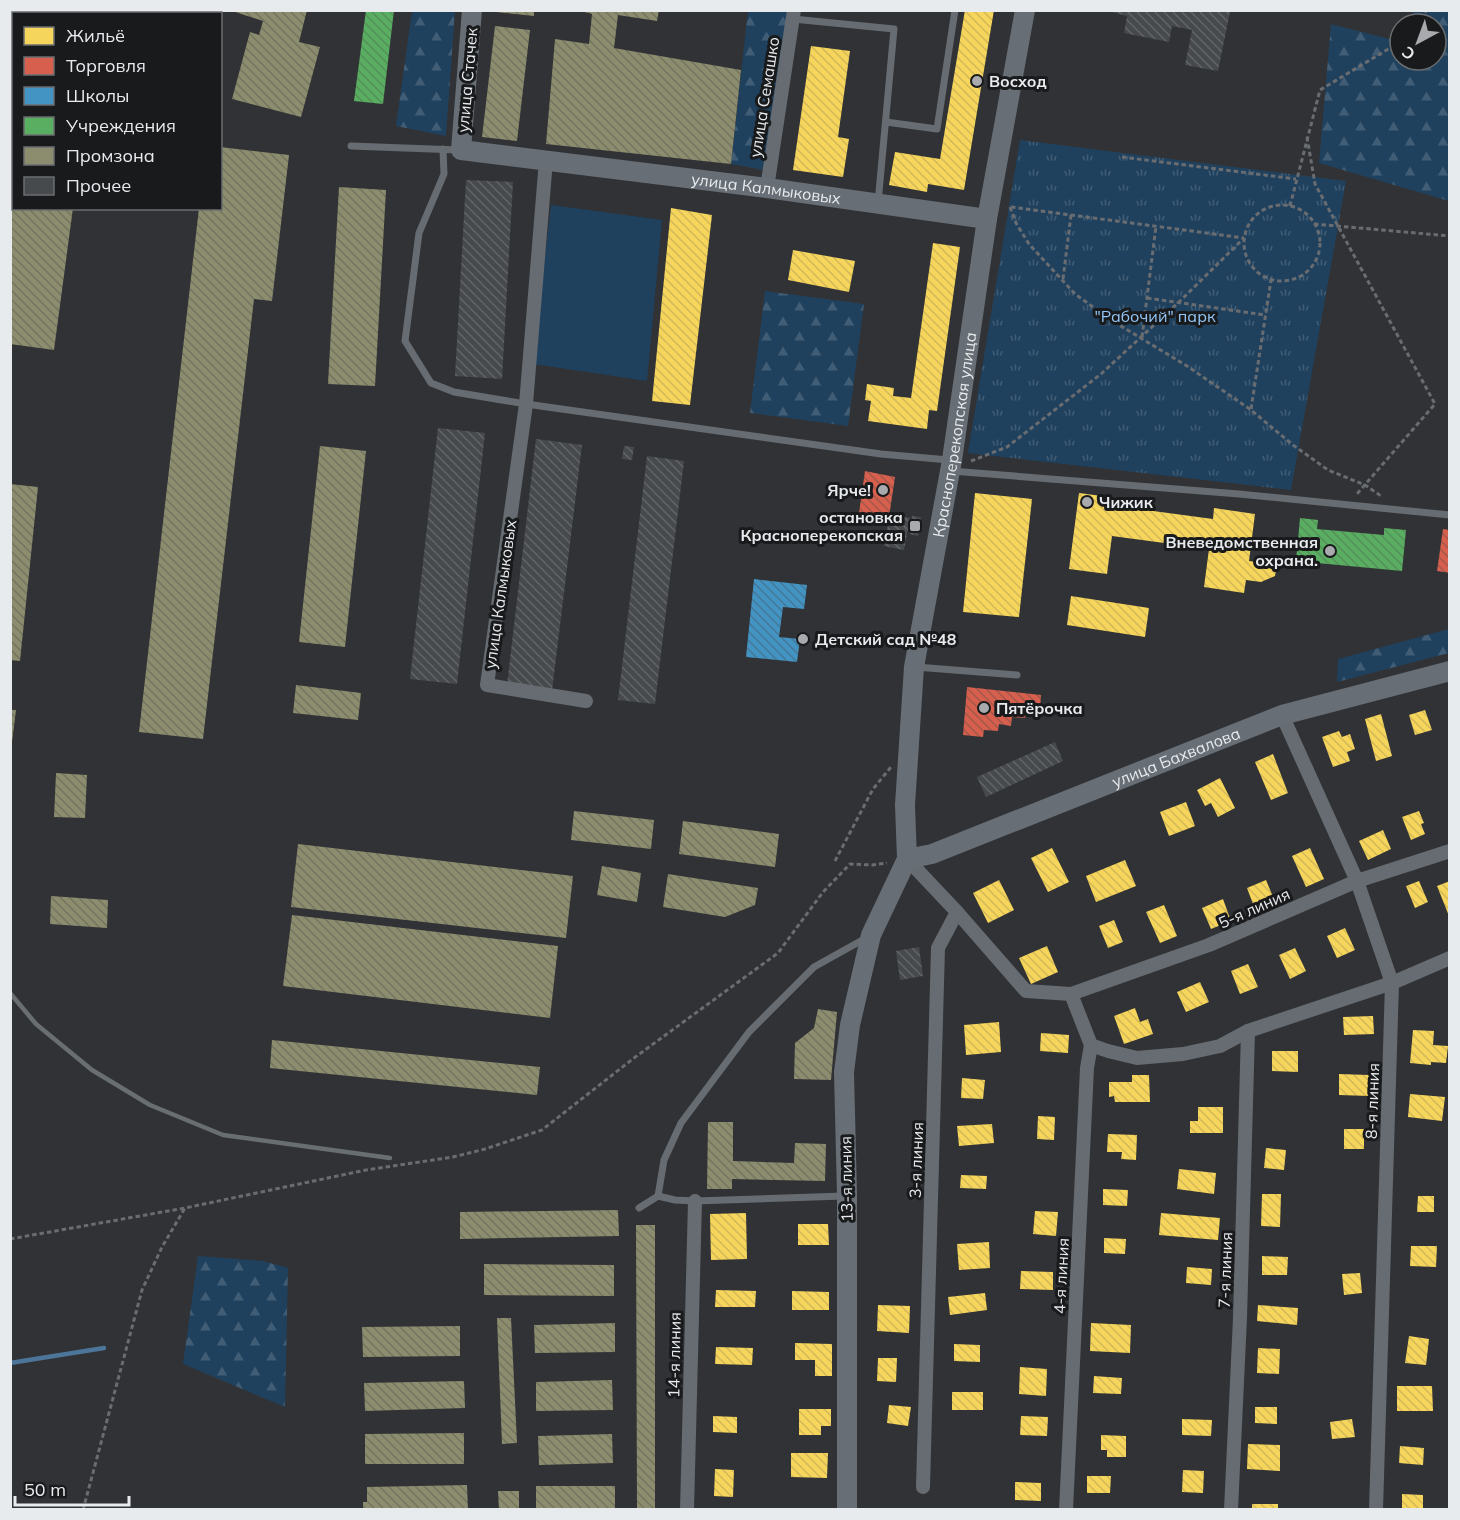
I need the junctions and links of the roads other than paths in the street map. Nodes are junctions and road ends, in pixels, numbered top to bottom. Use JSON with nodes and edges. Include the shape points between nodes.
{"nodes":[{"id":1,"x":472,"y":10,"type":"edge"},
{"id":2,"x":955,"y":10,"type":"edge"},
{"id":3,"x":1025,"y":10,"type":"edge"},
{"id":4,"x":794,"y":15,"type":"edge"},
{"id":5,"x":886,"y":122,"type":"junction"},
{"id":6,"x":351,"y":146,"type":"dead end"},
{"id":7,"x":452,"y":149,"type":"junction"},
{"id":8,"x":546,"y":160,"type":"junction"},
{"id":9,"x":767,"y":188,"type":"junction"},
{"id":10,"x":878,"y":204,"type":"junction"},
{"id":11,"x":987,"y":219,"type":"junction"},
{"id":12,"x":526,"y":404,"type":"junction"},
{"id":13,"x":950,"y":465,"type":"junction"},
{"id":14,"x":1449,"y":515,"type":"edge"},
{"id":15,"x":914,"y":667,"type":"junction"},
{"id":16,"x":1449,"y":671,"type":"edge"},
{"id":17,"x":1017,"y":675,"type":"dead end"},
{"id":18,"x":586,"y":701,"type":"dead end"},
{"id":19,"x":1282,"y":715,"type":"junction"},
{"id":20,"x":1449,"y":851,"type":"edge"},
{"id":21,"x":907,"y":859,"type":"junction"},
{"id":22,"x":1357,"y":881,"type":"junction"},
{"id":23,"x":957,"y":912,"type":"junction"},
{"id":24,"x":871,"y":935,"type":"junction"},
{"id":25,"x":1449,"y":958,"type":"edge"},
{"id":26,"x":1392,"y":983,"type":"junction"},
{"id":27,"x":1071,"y":994,"type":"junction"},
{"id":28,"x":1248,"y":1031,"type":"junction"},
{"id":29,"x":1091,"y":1045,"type":"junction"},
{"id":30,"x":658,"y":1196,"type":"junction"},
{"id":31,"x":847,"y":1196,"type":"junction"},
{"id":32,"x":695,"y":1201,"type":"junction"},
{"id":33,"x":639,"y":1208,"type":"dead end"},
{"id":34,"x":923,"y":1487,"type":"dead end"},
{"id":35,"x":687,"y":1509,"type":"edge"},
{"id":36,"x":847,"y":1509,"type":"edge"},
{"id":37,"x":1066,"y":1509,"type":"edge"},
{"id":38,"x":1231,"y":1509,"type":"edge"},
{"id":39,"x":1376,"y":1509,"type":"edge"}],
"edges":[{"from":1,"to":7,"type":"street","name":"улица Стачек"},
{"from":2,"to":5,"type":"lane","via":[[937,129]]},
{"from":3,"to":11,"type":"street","name":"Красноперекопская улица"},
{"from":4,"to":5,"type":"lane","via":[[894,29]]},
{"from":4,"to":9,"type":"street","name":"улица Семашко"},
{"from":5,"to":10,"type":"lane"},
{"from":6,"to":7,"type":"lane"},
{"from":7,"to":8,"type":"street","name":"улица Калмыковых"},
{"from":7,"to":12,"type":"lane","via":[[419,233],[405,341],[431,383],[454,392]]},
{"from":8,"to":9,"type":"street","name":"улица Калмыковых"},
{"from":8,"to":12,"type":"street","name":"улица Калмыковых"},
{"from":9,"to":10,"type":"street","name":"улица Калмыковых"},
{"from":10,"to":11,"type":"street","name":"улица Калмыковых"},
{"from":11,"to":13,"type":"street","name":"Красноперекопская улица"},
{"from":12,"to":13,"type":"lane"},
{"from":12,"to":18,"type":"street","name":"улица Калмыковых","via":[[487,685]]},
{"from":13,"to":14,"type":"lane"},
{"from":13,"to":15,"type":"street","name":"Красноперекопская улица"},
{"from":15,"to":17,"type":"lane"},
{"from":15,"to":21,"type":"street","name":"Красноперекопская улица","via":[[904,805]]},
{"from":16,"to":19,"type":"street","name":"улица Бахвалова"},
{"from":19,"to":21,"type":"street","name":"улица Бахвалова","via":[[932,854]]},
{"from":19,"to":22,"type":"street","name":"8-я линия"},
{"from":20,"to":22,"type":"street","name":"5-я линия"},
{"from":21,"to":23,"type":"street"},
{"from":21,"to":24,"type":"street","name":"13-я линия"},
{"from":22,"to":26,"type":"street","name":"8-я линия"},
{"from":22,"to":27,"type":"street","name":"5-я линия","via":[[1209,945]]},
{"from":23,"to":27,"type":"street","via":[[1026,991]]},
{"from":23,"to":34,"type":"street","name":"3-я линия","via":[[938,948]]},
{"from":24,"to":30,"type":"lane","via":[[814,967],[749,1032],[681,1123],[664,1160]]},
{"from":24,"to":31,"type":"street","name":"13-я линия","via":[[850,1025],[844,1072]]},
{"from":25,"to":26,"type":"street"},
{"from":26,"to":28,"type":"street"},
{"from":26,"to":39,"type":"street","name":"8-я линия"},
{"from":27,"to":29,"type":"street"},
{"from":28,"to":29,"type":"street","via":[[1220,1046],[1183,1054],[1137,1058]]},
{"from":28,"to":38,"type":"street","name":"7-я линия"},
{"from":29,"to":37,"type":"street","name":"4-я линия"},
{"from":30,"to":32,"type":"lane"},
{"from":30,"to":33,"type":"lane"},
{"from":31,"to":32,"type":"lane"},
{"from":31,"to":36,"type":"street","name":"13-я линия"},
{"from":32,"to":35,"type":"street","name":"14-я линия"}]}
